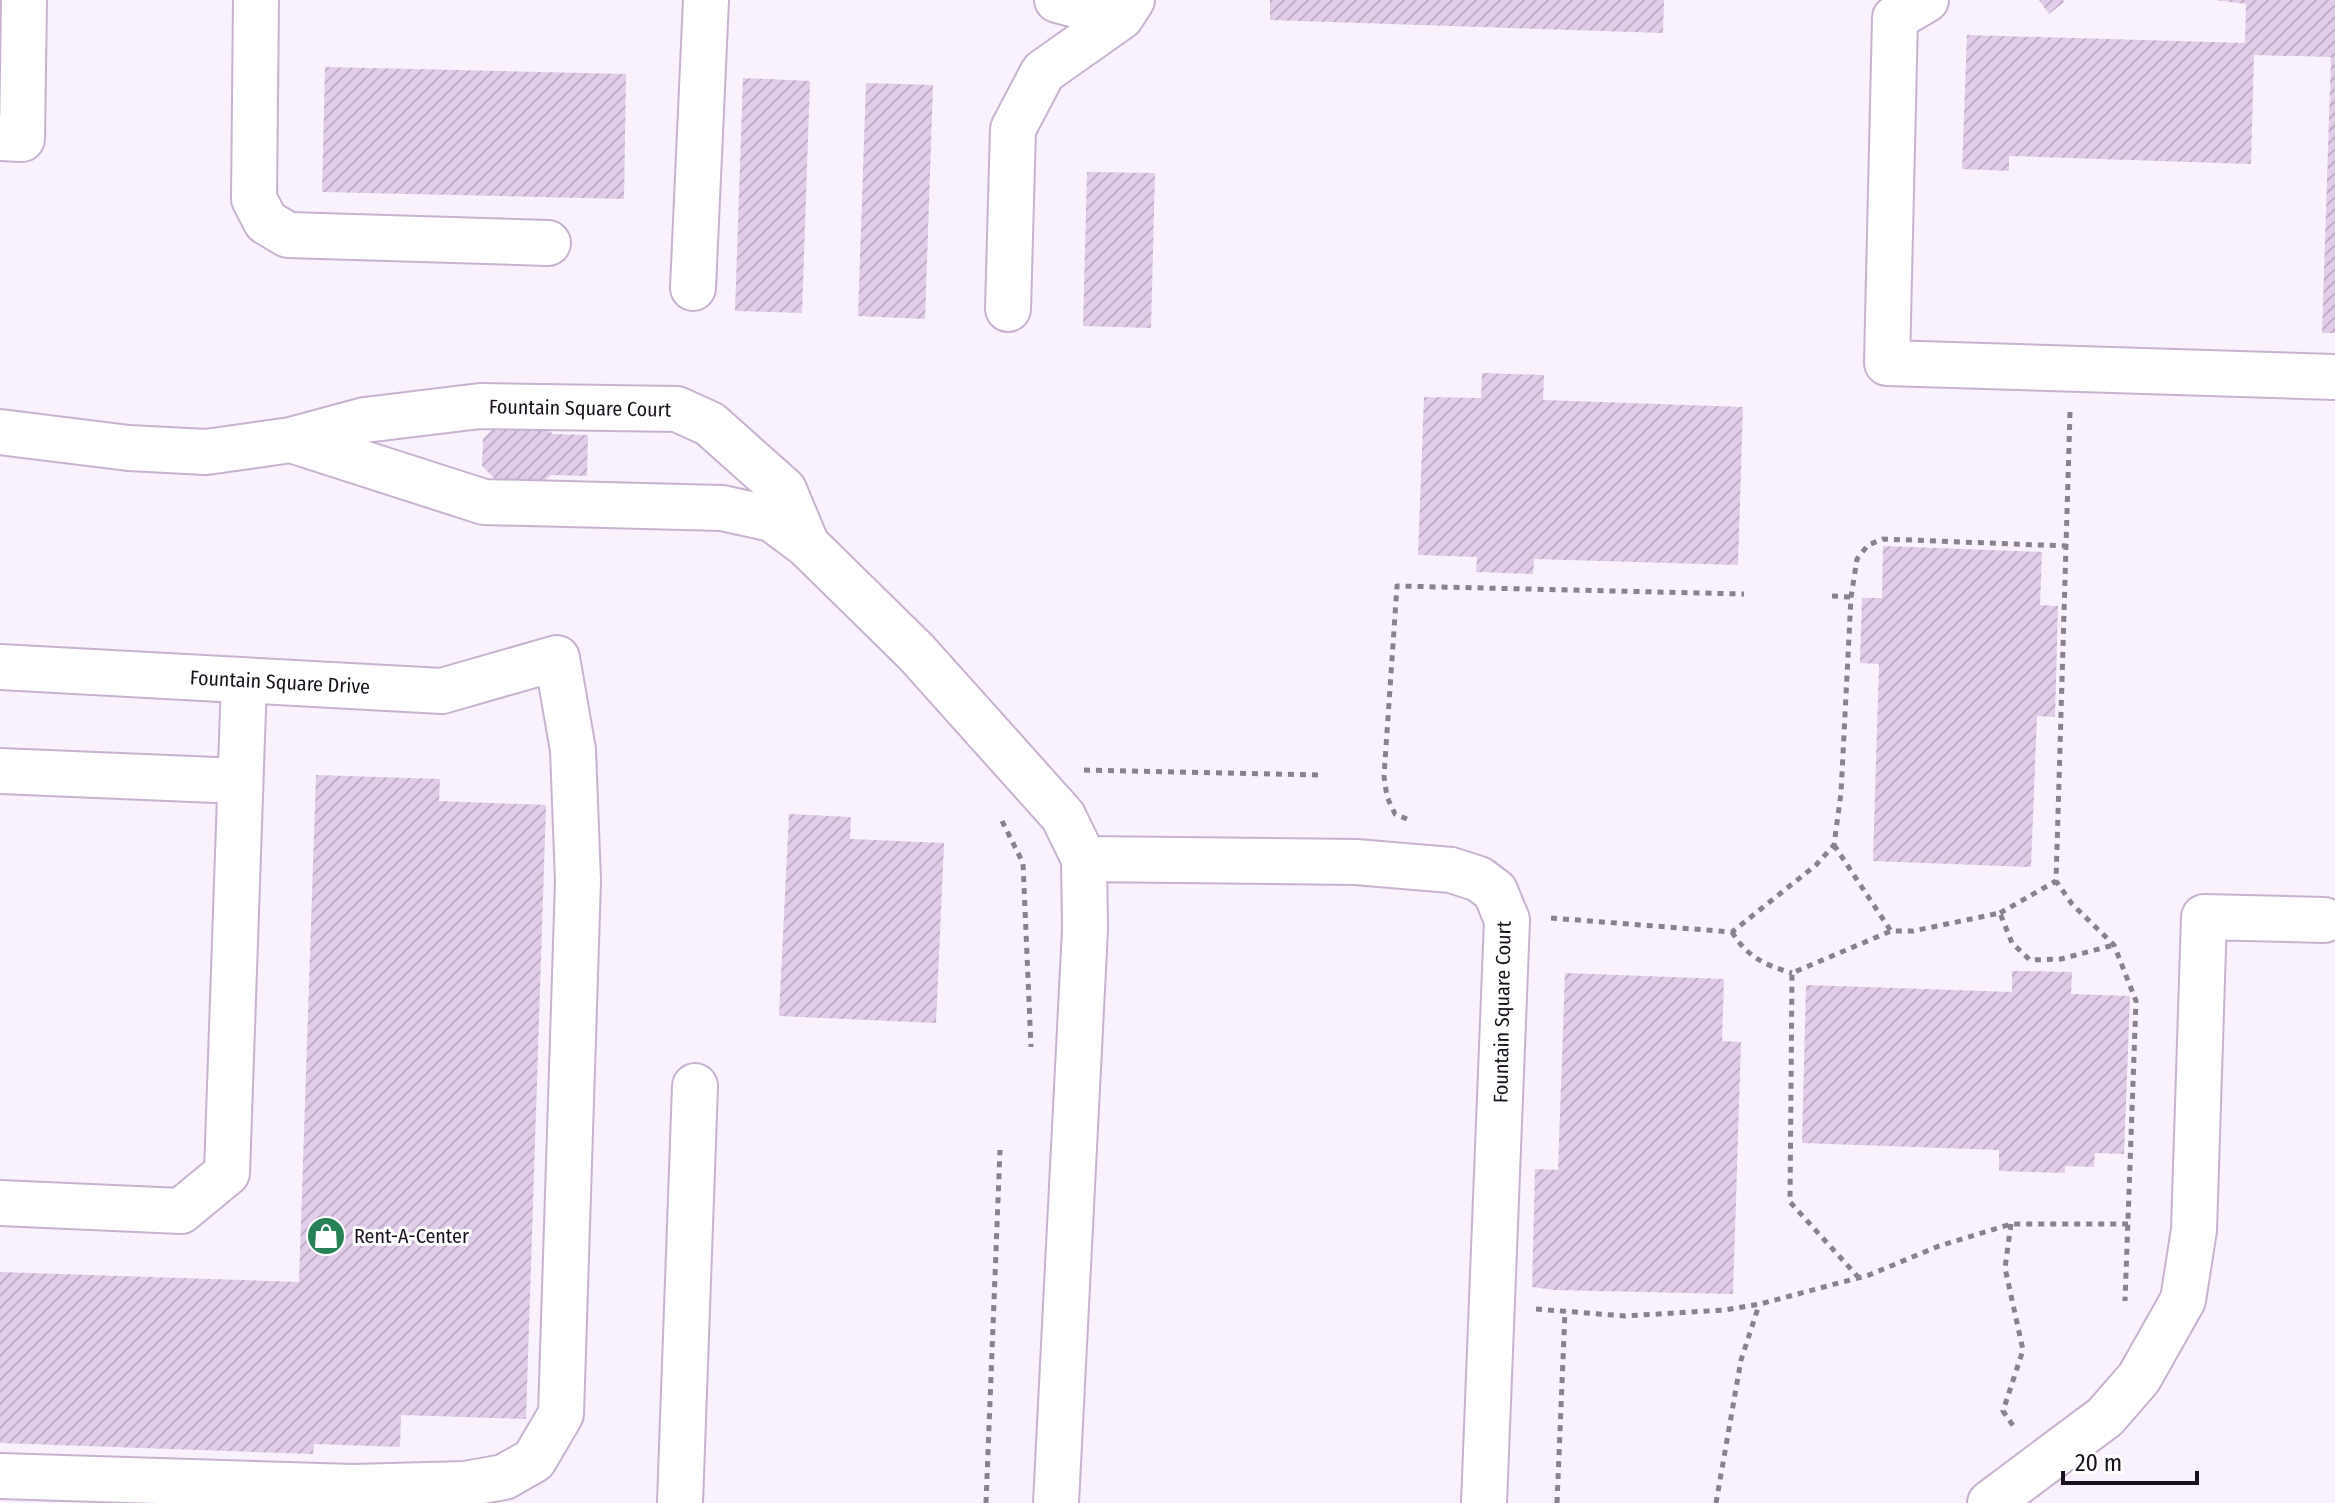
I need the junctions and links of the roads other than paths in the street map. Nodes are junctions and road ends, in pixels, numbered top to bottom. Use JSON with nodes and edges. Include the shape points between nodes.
{"nodes":[{"id":1,"x":256,"y":0,"type":"edge"},
{"id":2,"x":706,"y":0,"type":"edge"},
{"id":3,"x":1057,"y":0,"type":"edge"},
{"id":4,"x":1926,"y":0,"type":"edge"},
{"id":5,"x":16,"y":7,"type":"edge"},
{"id":6,"x":1126,"y":8,"type":"edge"},
{"id":7,"x":0,"y":138,"type":"edge"},
{"id":8,"x":548,"y":243,"type":"dead end"},
{"id":9,"x":693,"y":288,"type":"dead end"},
{"id":10,"x":1008,"y":309,"type":"dead end"},
{"id":11,"x":2335,"y":377,"type":"edge"},
{"id":12,"x":0,"y":432,"type":"edge"},
{"id":13,"x":291,"y":440,"type":"junction"},
{"id":14,"x":807,"y":545,"type":"junction"},
{"id":15,"x":0,"y":667,"type":"edge"},
{"id":16,"x":244,"y":680,"type":"junction"},
{"id":17,"x":0,"y":771,"type":"edge"},
{"id":18,"x":240,"y":781,"type":"junction"},
{"id":19,"x":1084,"y":859,"type":"junction"},
{"id":20,"x":2324,"y":920,"type":"dead end"},
{"id":21,"x":695,"y":1086,"type":"dead end"},
{"id":22,"x":0,"y":1203,"type":"edge"},
{"id":23,"x":0,"y":1476,"type":"edge"},
{"id":24,"x":680,"y":1503,"type":"edge"},
{"id":25,"x":1056,"y":1503,"type":"edge"},
{"id":26,"x":1484,"y":1503,"type":"edge"},
{"id":27,"x":1990,"y":1503,"type":"edge"}],
"edges":[{"from":1,"to":8,"type":"street","via":[[254,199],[266,222],[288,235]]},
{"from":2,"to":9,"type":"street"},
{"from":3,"to":6,"type":"street"},
{"from":4,"to":11,"type":"street","via":[[1895,18],[1887,363]]},
{"from":5,"to":7,"type":"street","via":[[22,139]]},
{"from":6,"to":10,"type":"street","via":[[1043,72],[1013,129]]},
{"from":12,"to":13,"type":"street","name":"Fountain Square Court","via":[[206,452]]},
{"from":13,"to":14,"type":"street","name":"Fountain Square Court","via":[[484,502],[722,508],[772,519]]},
{"from":13,"to":14,"type":"street","name":"Fountain Square Court","via":[[365,420],[480,406],[677,409],[710,424],[784,490]]},
{"from":14,"to":19,"type":"street","name":"Fountain Square Court","via":[[916,652],[1063,816]]},
{"from":15,"to":16,"type":"street","name":"Fountain Square Drive"},
{"from":16,"to":18,"type":"street"},
{"from":16,"to":23,"type":"street","name":"Fountain Square Drive","via":[[442,691],[557,658],[573,750],[578,881],[561,1414],[534,1460],[504,1477],[465,1484],[353,1487]]},
{"from":17,"to":18,"type":"street"},
{"from":18,"to":22,"type":"street","via":[[227,1173],[181,1211]]},
{"from":19,"to":25,"type":"street","name":"Fountain Square Court","via":[[1085,945]]},
{"from":19,"to":26,"type":"street","name":"Fountain Square Court","via":[[1356,862],[1451,870],[1495,891],[1507,920]]},
{"from":20,"to":27,"type":"street","via":[[2204,917],[2194,1230],[2183,1300],[2139,1378],[2105,1417]]},
{"from":21,"to":24,"type":"street"}]}
